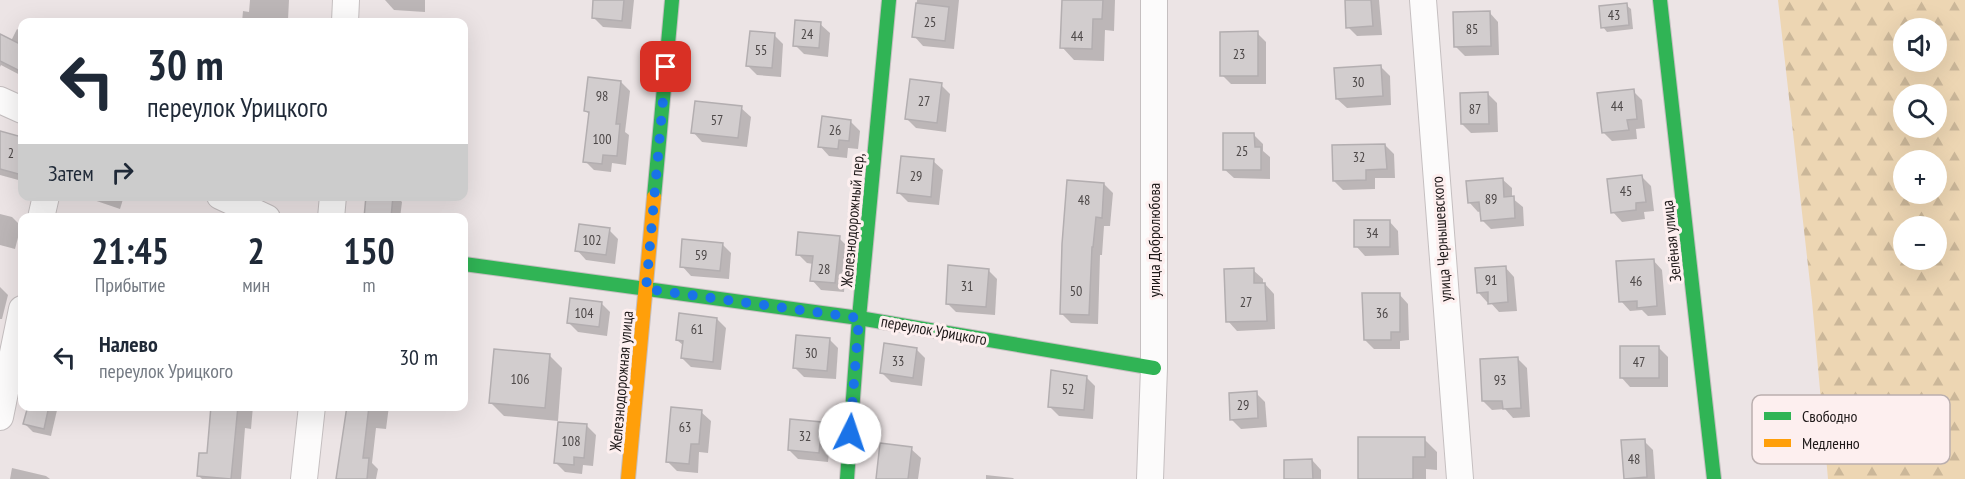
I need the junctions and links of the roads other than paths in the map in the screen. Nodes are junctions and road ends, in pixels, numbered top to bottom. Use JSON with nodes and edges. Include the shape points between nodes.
{"nodes":[{"id":1,"x":346,"y":0,"type":"edge"},
{"id":2,"x":672,"y":0,"type":"edge"},
{"id":3,"x":888,"y":0,"type":"edge"},
{"id":4,"x":1154,"y":0,"type":"edge"},
{"id":5,"x":1423,"y":0,"type":"edge"},
{"id":6,"x":1660,"y":0,"type":"edge"},
{"id":7,"x":345,"y":18,"type":"edge"},
{"id":8,"x":0,"y":100,"type":"edge"},
{"id":9,"x":18,"y":108,"type":"edge"},
{"id":10,"x":231,"y":201,"type":"edge"},
{"id":11,"x":256,"y":213,"type":"edge"},
{"id":12,"x":468,"y":265,"type":"edge"},
{"id":13,"x":646,"y":289,"type":"junction"},
{"id":14,"x":859,"y":318,"type":"junction"},
{"id":15,"x":18,"y":329,"type":"edge"},
{"id":16,"x":1154,"y":368,"type":"junction"},
{"id":17,"x":311,"y":411,"type":"edge"},
{"id":18,"x":0,"y":417,"type":"edge"},
{"id":19,"x":304,"y":479,"type":"edge"},
{"id":20,"x":628,"y":479,"type":"edge"},
{"id":21,"x":847,"y":479,"type":"edge"},
{"id":22,"x":1150,"y":479,"type":"edge"},
{"id":23,"x":1460,"y":479,"type":"edge"},
{"id":24,"x":1714,"y":479,"type":"edge"}],
"edges":[{"from":1,"to":7,"type":"street"},
{"from":2,"to":13,"type":"street","name":"Железнодорожная улица"},
{"from":3,"to":14,"type":"street","name":"Железнодорожный пер,"},
{"from":4,"to":16,"type":"street","name":"улица Добролюбова"},
{"from":5,"to":23,"type":"street","name":"улица Чернышевского"},
{"from":6,"to":24,"type":"street","name":"Зелёная улица"},
{"from":8,"to":9,"type":"street"},
{"from":10,"to":11,"type":"street"},
{"from":12,"to":13,"type":"street","name":"переулок Урицкого"},
{"from":13,"to":14,"type":"street","name":"переулок Урицкого"},
{"from":13,"to":20,"type":"street","name":"Железнодорожная улица"},
{"from":14,"to":16,"type":"street","name":"переулок Урицкого"},
{"from":14,"to":21,"type":"street","name":"Железнодорожный пер,"},
{"from":15,"to":18,"type":"street"},
{"from":16,"to":22,"type":"street","name":"улица Добролюбова"},
{"from":17,"to":19,"type":"street"}]}
